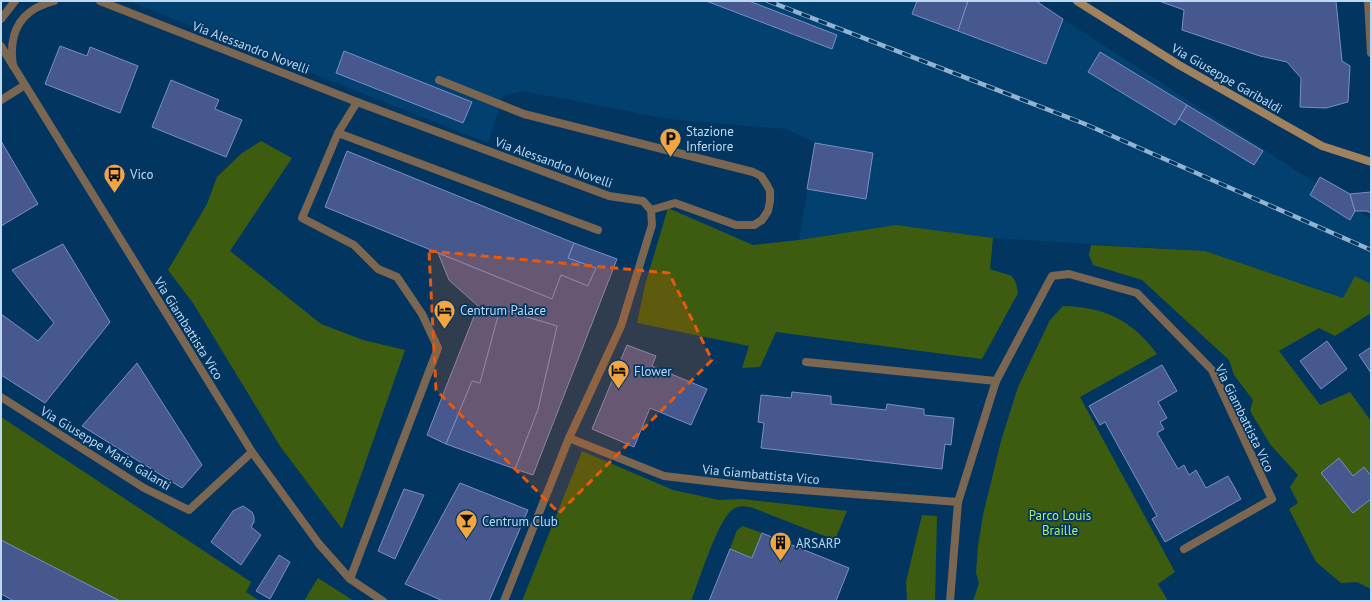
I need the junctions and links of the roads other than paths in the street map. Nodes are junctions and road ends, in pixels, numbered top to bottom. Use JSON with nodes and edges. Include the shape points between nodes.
{"nodes":[{"id":1,"x":15,"y":1,"type":"edge"},
{"id":2,"x":54,"y":1,"type":"edge"},
{"id":3,"x":100,"y":1,"type":"edge"},
{"id":4,"x":1077,"y":1,"type":"edge"},
{"id":5,"x":1368,"y":1,"type":"edge"},
{"id":6,"x":1,"y":19,"type":"edge"},
{"id":7,"x":1,"y":45,"type":"edge"},
{"id":8,"x":1371,"y":53,"type":"edge"},
{"id":9,"x":13,"y":66,"type":"junction"},
{"id":10,"x":439,"y":80,"type":"dead end"},
{"id":11,"x":25,"y":85,"type":"junction"},
{"id":12,"x":1,"y":100,"type":"edge"},
{"id":13,"x":357,"y":102,"type":"junction"},
{"id":14,"x":338,"y":133,"type":"junction"},
{"id":15,"x":1371,"y":162,"type":"edge"},
{"id":16,"x":651,"y":210,"type":"junction"},
{"id":17,"x":598,"y":230,"type":"dead end"},
{"id":18,"x":806,"y":362,"type":"dead end"},
{"id":19,"x":996,"y":381,"type":"junction"},
{"id":20,"x":1,"y":397,"type":"edge"},
{"id":21,"x":569,"y":438,"type":"junction"},
{"id":22,"x":252,"y":452,"type":"junction"},
{"id":23,"x":958,"y":502,"type":"junction"},
{"id":24,"x":1184,"y":549,"type":"dead end"},
{"id":25,"x":350,"y":579,"type":"junction"},
{"id":26,"x":383,"y":601,"type":"edge"},
{"id":27,"x":504,"y":601,"type":"edge"},
{"id":28,"x":950,"y":601,"type":"edge"}],
"edges":[{"from":1,"to":6,"type":"street"},
{"from":2,"to":9,"type":"street","via":[[36,8],[14,32],[11,42]]},
{"from":3,"to":13,"type":"street","name":"Via Alessandro Novelli"},
{"from":4,"to":15,"type":"main road","name":"Via Giuseppe Garibaldi","via":[[1180,66],[1322,146]]},
{"from":5,"to":8,"type":"street"},
{"from":7,"to":9,"type":"street","name":"Via Giambattista Vico"},
{"from":9,"to":11,"type":"street","name":"Via Giambattista Vico"},
{"from":10,"to":16,"type":"street","via":[[524,114],[753,172],[761,176],[770,191],[768,211],[762,220],[750,226],[736,225],[675,203]]},
{"from":11,"to":12,"type":"street"},
{"from":11,"to":22,"type":"street","name":"Via Giambattista Vico"},
{"from":13,"to":14,"type":"street"},
{"from":13,"to":16,"type":"street","name":"Via Alessandro Novelli","via":[[609,196],[643,200]]},
{"from":14,"to":17,"type":"street"},
{"from":14,"to":25,"type":"street","via":[[302,218],[354,245],[378,268],[397,277],[422,314],[438,348]]},
{"from":16,"to":21,"type":"street","via":[[652,225],[621,326]]},
{"from":18,"to":19,"type":"street"},
{"from":19,"to":23,"type":"street","name":"Via Giambattista Vico"},
{"from":19,"to":24,"type":"street","name":"Via Giambattista Vico","via":[[1052,276],[1068,274],[1137,293],[1212,370],[1272,499]]},
{"from":20,"to":22,"type":"street","name":"Via Giuseppe Maria Galanti","via":[[144,488],[190,510]]},
{"from":21,"to":23,"type":"street","name":"Via Giambattista Vico","via":[[664,476],[749,486]]},
{"from":21,"to":27,"type":"street"},
{"from":22,"to":25,"type":"street","name":"Via Giambattista Vico","via":[[319,544]]},
{"from":23,"to":28,"type":"street","name":"Via Giambattista Vico"},
{"from":25,"to":26,"type":"street","name":"Via Giambattista Vico"}]}
